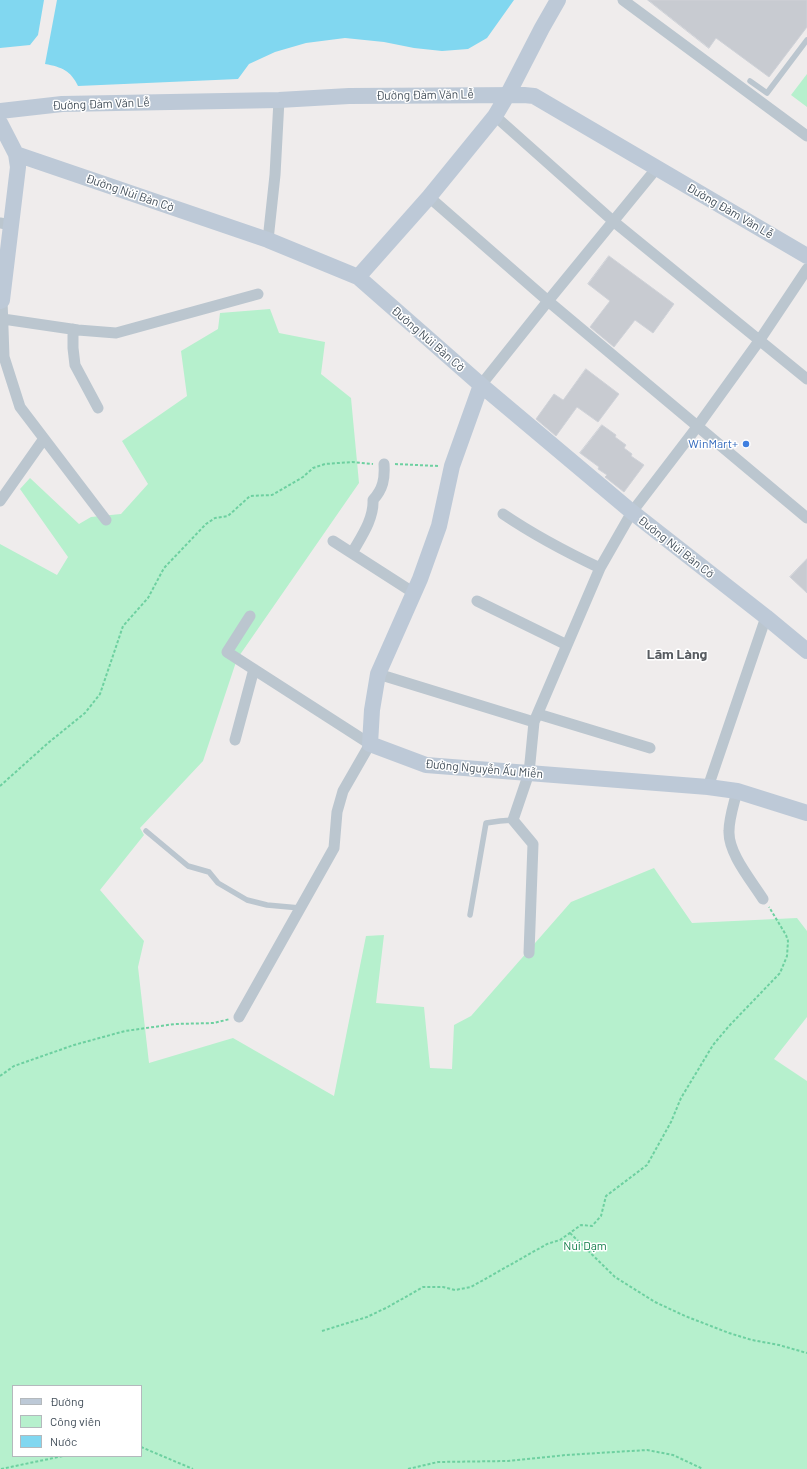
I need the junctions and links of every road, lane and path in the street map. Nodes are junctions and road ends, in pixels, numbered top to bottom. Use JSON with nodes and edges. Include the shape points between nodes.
{"nodes":[{"id":1,"x":558,"y":0,"type":"edge"},
{"id":2,"x":623,"y":0,"type":"edge"},
{"id":3,"x":807,"y":40,"type":"edge"},
{"id":4,"x":750,"y":81,"type":"dead end"},
{"id":5,"x":508,"y":94,"type":"junction"},
{"id":6,"x":279,"y":100,"type":"junction"},
{"id":7,"x":0,"y":111,"type":"edge"},
{"id":8,"x":495,"y":116,"type":"junction"},
{"id":9,"x":0,"y":123,"type":"edge"},
{"id":10,"x":807,"y":136,"type":"edge"},
{"id":11,"x":16,"y":154,"type":"junction"},
{"id":12,"x":656,"y":169,"type":"junction"},
{"id":13,"x":429,"y":196,"type":"junction"},
{"id":14,"x":613,"y":221,"type":"junction"},
{"id":15,"x":5,"y":224,"type":"edge"},
{"id":16,"x":268,"y":240,"type":"junction"},
{"id":17,"x":807,"y":256,"type":"edge"},
{"id":18,"x":807,"y":269,"type":"edge"},
{"id":19,"x":358,"y":277,"type":"junction"},
{"id":20,"x":258,"y":294,"type":"dead end"},
{"id":21,"x":1,"y":301,"type":"edge"},
{"id":22,"x":548,"y":301,"type":"junction"},
{"id":23,"x":3,"y":319,"type":"junction"},
{"id":24,"x":73,"y":329,"type":"junction"},
{"id":25,"x":759,"y":341,"type":"junction"},
{"id":26,"x":807,"y":379,"type":"edge"},
{"id":27,"x":481,"y":385,"type":"junction"},
{"id":28,"x":98,"y":408,"type":"dead end"},
{"id":29,"x":697,"y":427,"type":"junction"},
{"id":30,"x":43,"y":440,"type":"junction"},
{"id":31,"x":384,"y":464,"type":"junction"},
{"id":32,"x":452,"y":466,"type":"junction"},
{"id":33,"x":0,"y":501,"type":"edge"},
{"id":34,"x":632,"y":512,"type":"junction"},
{"id":35,"x":503,"y":514,"type":"dead end"},
{"id":36,"x":807,"y":518,"type":"edge"},
{"id":37,"x":106,"y":520,"type":"dead end"},
{"id":38,"x":333,"y":541,"type":"dead end"},
{"id":39,"x":352,"y":553,"type":"junction"},
{"id":40,"x":600,"y":568,"type":"junction"},
{"id":41,"x":414,"y":593,"type":"junction"},
{"id":42,"x":477,"y":601,"type":"dead end"},
{"id":43,"x":250,"y":616,"type":"dead end"},
{"id":44,"x":766,"y":617,"type":"junction"},
{"id":45,"x":567,"y":645,"type":"junction"},
{"id":46,"x":807,"y":651,"type":"edge"},
{"id":47,"x":254,"y":669,"type":"junction"},
{"id":48,"x":378,"y":674,"type":"junction"},
{"id":49,"x":536,"y":718,"type":"junction"},
{"id":50,"x":235,"y":740,"type":"dead end"},
{"id":51,"x":370,"y":744,"type":"junction"},
{"id":52,"x":650,"y":748,"type":"dead end"},
{"id":53,"x":529,"y":773,"type":"junction"},
{"id":54,"x":0,"y":786,"type":"edge"},
{"id":55,"x":708,"y":787,"type":"junction"},
{"id":56,"x":737,"y":791,"type":"junction"},
{"id":57,"x":807,"y":813,"type":"edge"},
{"id":58,"x":513,"y":820,"type":"junction"},
{"id":59,"x":146,"y":831,"type":"dead end"},
{"id":60,"x":763,"y":899,"type":"joint"},
{"id":61,"x":300,"y":908,"type":"junction"},
{"id":62,"x":470,"y":915,"type":"dead end"},
{"id":63,"x":529,"y":953,"type":"dead end"},
{"id":64,"x":239,"y":1017,"type":"joint"},
{"id":65,"x":0,"y":1076,"type":"edge"},
{"id":66,"x":570,"y":1233,"type":"junction"},
{"id":67,"x":322,"y":1331,"type":"dead end"},
{"id":68,"x":807,"y":1353,"type":"edge"},
{"id":69,"x":142,"y":1447,"type":"edge"},
{"id":70,"x":58,"y":1457,"type":"edge"},
{"id":71,"x":1,"y":1469,"type":"edge"},
{"id":72,"x":193,"y":1469,"type":"edge"},
{"id":73,"x":408,"y":1469,"type":"edge"},
{"id":74,"x":703,"y":1469,"type":"edge"}],
"edges":[{"from":1,"to":5,"type":"street"},
{"from":2,"to":10,"type":"street"},
{"from":3,"to":4,"type":"lane","via":[[767,93]]},
{"from":5,"to":6,"type":"street","name":"Đường Đàm Văn Lễ","via":[[349,96]]},
{"from":5,"to":8,"type":"street"},
{"from":5,"to":12,"type":"street","name":"Đường Đàm Văn Lễ","via":[[534,96]]},
{"from":6,"to":7,"type":"street","name":"Đường Đàm Văn Lễ","via":[[62,104]]},
{"from":6,"to":16,"type":"street","via":[[276,175]]},
{"from":8,"to":13,"type":"street"},
{"from":8,"to":14,"type":"street"},
{"from":9,"to":11,"type":"street"},
{"from":11,"to":15,"type":"street","via":[[18,167]]},
{"from":11,"to":16,"type":"street","name":"Đường Núi Bàn Cờ"},
{"from":12,"to":14,"type":"street"},
{"from":12,"to":17,"type":"street","name":"Đường Đàm Văn Lễ"},
{"from":13,"to":19,"type":"street"},
{"from":13,"to":22,"type":"street"},
{"from":14,"to":22,"type":"street"},
{"from":14,"to":25,"type":"street"},
{"from":15,"to":21,"type":"street"},
{"from":16,"to":19,"type":"street","name":"Đường Núi Bàn Cờ"},
{"from":18,"to":25,"type":"street"},
{"from":19,"to":27,"type":"street","name":"Đường Núi Bàn Cờ"},
{"from":20,"to":24,"type":"street","via":[[116,334]]},
{"from":21,"to":23,"type":"street"},
{"from":22,"to":27,"type":"street"},
{"from":22,"to":29,"type":"street"},
{"from":23,"to":24,"type":"street"},
{"from":23,"to":30,"type":"street","via":[[4,357],[20,407]]},
{"from":24,"to":28,"type":"street","via":[[75,365]]},
{"from":25,"to":26,"type":"street"},
{"from":25,"to":29,"type":"street"},
{"from":27,"to":32,"type":"street"},
{"from":27,"to":34,"type":"street","name":"Đường Núi Bàn Cờ"},
{"from":29,"to":34,"type":"street"},
{"from":29,"to":36,"type":"street"},
{"from":30,"to":33,"type":"street"},
{"from":30,"to":37,"type":"street"},
{"from":31,"to":32,"type":"path"},
{"from":31,"to":39,"type":"street","via":[[385,476],[373,500],[367,526]]},
{"from":31,"to":54,"type":"path","via":[[352,462],[325,464],[313,468],[303,477],[272,495],[250,496],[228,516],[215,518],[206,524],[164,568],[148,598],[123,626],[100,694],[85,713]]},
{"from":32,"to":41,"type":"street","via":[[439,526]]},
{"from":34,"to":40,"type":"street"},
{"from":34,"to":44,"type":"street","name":"Đường Núi Bàn Cờ"},
{"from":35,"to":40,"type":"street","via":[[563,551]]},
{"from":38,"to":39,"type":"street"},
{"from":39,"to":41,"type":"street"},
{"from":40,"to":45,"type":"street"},
{"from":41,"to":48,"type":"street"},
{"from":42,"to":45,"type":"street"},
{"from":43,"to":47,"type":"street","via":[[227,652]]},
{"from":44,"to":46,"type":"street","name":"Đường Núi Bàn Cờ"},
{"from":44,"to":55,"type":"street"},
{"from":45,"to":49,"type":"street"},
{"from":47,"to":50,"type":"street"},
{"from":47,"to":51,"type":"street"},
{"from":48,"to":49,"type":"street"},
{"from":48,"to":51,"type":"street"},
{"from":49,"to":52,"type":"street"},
{"from":49,"to":53,"type":"street"},
{"from":51,"to":53,"type":"street","name":"Đường Nguyễn Ấu Miễn","via":[[426,765]]},
{"from":51,"to":61,"type":"street","via":[[343,791],[337,812],[334,848]]},
{"from":53,"to":55,"type":"street","name":"Đường Nguyễn Ấu Miễn"},
{"from":53,"to":58,"type":"street"},
{"from":55,"to":56,"type":"street","name":"Đường Nguyễn Ấu Miễn"},
{"from":56,"to":57,"type":"street","name":"Đường Nguyễn Ấu Miễn"},
{"from":56,"to":60,"type":"street","via":[[728,833],[738,861]]},
{"from":58,"to":62,"type":"lane","via":[[486,823]]},
{"from":58,"to":63,"type":"street","via":[[533,844]]},
{"from":59,"to":61,"type":"lane","via":[[188,866],[209,872],[218,883],[247,900]]},
{"from":60,"to":66,"type":"path","via":[[788,941],[788,956],[780,973],[713,1044],[681,1098],[647,1165],[606,1196],[601,1216],[592,1226],[581,1225]]},
{"from":61,"to":64,"type":"street"},
{"from":64,"to":65,"type":"path","via":[[214,1023],[175,1024],[125,1031],[14,1066]]},
{"from":66,"to":67,"type":"path","via":[[471,1287],[455,1290],[423,1287],[388,1307]]},
{"from":66,"to":68,"type":"path","via":[[615,1277],[655,1302],[729,1333]]},
{"from":69,"to":72,"type":"path"},
{"from":70,"to":71,"type":"path"},
{"from":73,"to":74,"type":"path","via":[[438,1462],[508,1461],[647,1450],[673,1455]]}]}
